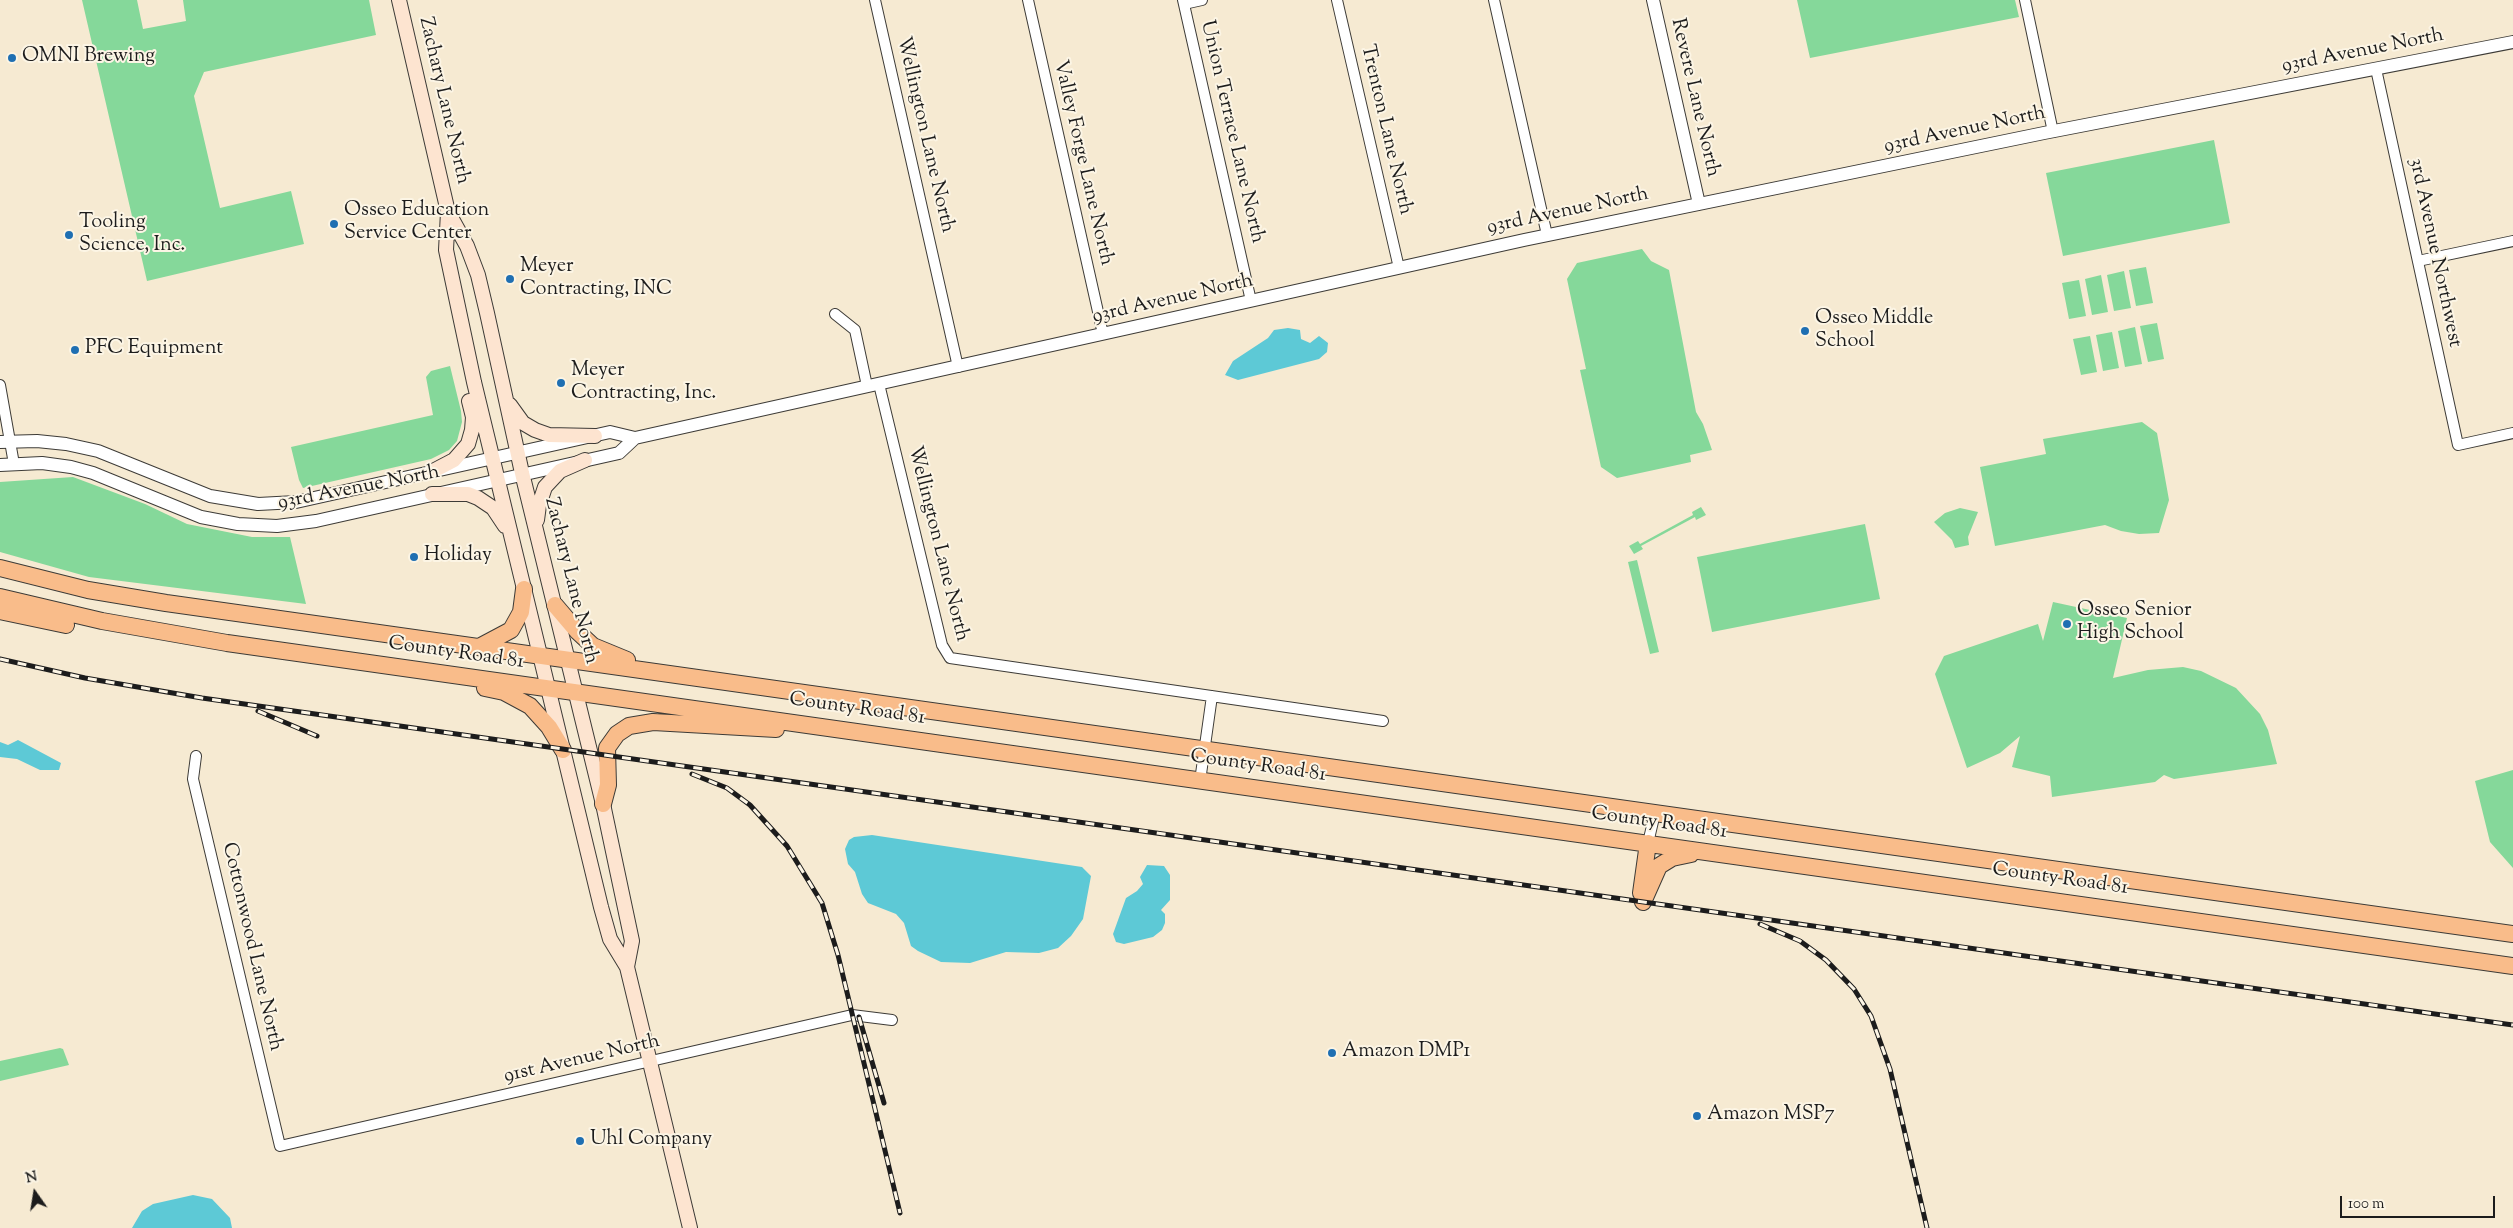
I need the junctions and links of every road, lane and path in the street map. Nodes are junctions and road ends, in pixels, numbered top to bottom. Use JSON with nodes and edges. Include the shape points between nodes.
{"nodes":[{"id":1,"x":399,"y":0,"type":"edge"},
{"id":2,"x":875,"y":0,"type":"edge"},
{"id":3,"x":1028,"y":0,"type":"edge"},
{"id":4,"x":1202,"y":0,"type":"edge"},
{"id":5,"x":1337,"y":0,"type":"edge"},
{"id":6,"x":1494,"y":0,"type":"edge"},
{"id":7,"x":1653,"y":0,"type":"edge"},
{"id":8,"x":2025,"y":0,"type":"edge"},
{"id":9,"x":1184,"y":2,"type":"edge"},
{"id":10,"x":2513,"y":42,"type":"edge"},
{"id":11,"x":2376,"y":69,"type":"junction"},
{"id":12,"x":2053,"y":132,"type":"junction"},
{"id":13,"x":1699,"y":204,"type":"junction"},
{"id":14,"x":448,"y":212,"type":"junction"},
{"id":15,"x":1547,"y":235,"type":"junction"},
{"id":16,"x":2513,"y":241,"type":"edge"},
{"id":17,"x":2418,"y":261,"type":"junction"},
{"id":18,"x":1399,"y":268,"type":"junction"},
{"id":19,"x":1251,"y":301,"type":"junction"},
{"id":20,"x":836,"y":314,"type":"dead end"},
{"id":21,"x":460,"y":322,"type":"junction"},
{"id":22,"x":1103,"y":334,"type":"junction"},
{"id":23,"x":958,"y":366,"type":"junction"},
{"id":24,"x":0,"y":385,"type":"edge"},
{"id":25,"x":873,"y":385,"type":"junction"},
{"id":26,"x":506,"y":399,"type":"junction"},
{"id":27,"x":2513,"y":433,"type":"edge"},
{"id":28,"x":594,"y":436,"type":"junction"},
{"id":29,"x":636,"y":438,"type":"junction"},
{"id":30,"x":5,"y":442,"type":"edge"},
{"id":31,"x":518,"y":453,"type":"junction"},
{"id":32,"x":492,"y":458,"type":"junction"},
{"id":33,"x":585,"y":460,"type":"junction"},
{"id":34,"x":14,"y":464,"type":"junction"},
{"id":35,"x":0,"y":465,"type":"edge"},
{"id":36,"x":433,"y":471,"type":"junction"},
{"id":37,"x":522,"y":473,"type":"junction"},
{"id":38,"x":497,"y":479,"type":"junction"},
{"id":39,"x":432,"y":494,"type":"junction"},
{"id":40,"x":537,"y":531,"type":"junction"},
{"id":41,"x":512,"y":539,"type":"junction"},
{"id":42,"x":0,"y":559,"type":"edge"},
{"id":43,"x":0,"y":568,"type":"edge"},
{"id":44,"x":63,"y":584,"type":"junction"},
{"id":45,"x":524,"y":589,"type":"junction"},
{"id":46,"x":0,"y":597,"type":"edge"},
{"id":47,"x":555,"y":605,"type":"junction"},
{"id":48,"x":0,"y":611,"type":"edge"},
{"id":49,"x":133,"y":627,"type":"junction"},
{"id":50,"x":478,"y":647,"type":"junction"},
{"id":51,"x":540,"y":656,"type":"junction"},
{"id":52,"x":568,"y":660,"type":"junction"},
{"id":53,"x":401,"y":667,"type":"junction"},
{"id":54,"x":742,"y":682,"type":"junction"},
{"id":55,"x":549,"y":688,"type":"junction"},
{"id":56,"x":577,"y":692,"type":"junction"},
{"id":57,"x":1212,"y":696,"type":"junction"},
{"id":58,"x":1383,"y":721,"type":"dead end"},
{"id":59,"x":850,"y":730,"type":"junction"},
{"id":60,"x":1204,"y":749,"type":"junction"},
{"id":61,"x":562,"y":750,"type":"junction"},
{"id":62,"x":196,"y":756,"type":"dead end"},
{"id":63,"x":1200,"y":780,"type":"junction"},
{"id":64,"x":603,"y":804,"type":"junction"},
{"id":65,"x":1655,"y":813,"type":"junction"},
{"id":66,"x":1648,"y":843,"type":"junction"},
{"id":67,"x":1706,"y":852,"type":"junction"},
{"id":68,"x":2513,"y":934,"type":"edge"},
{"id":69,"x":2513,"y":966,"type":"edge"},
{"id":70,"x":627,"y":967,"type":"junction"},
{"id":71,"x":892,"y":1020,"type":"dead end"},
{"id":72,"x":650,"y":1062,"type":"junction"},
{"id":73,"x":280,"y":1146,"type":"joint"},
{"id":74,"x":690,"y":1228,"type":"edge"}],
"edges":[{"from":1,"to":14,"type":"main road","name":"Zachary Lane North"},
{"from":2,"to":23,"type":"street","name":"Wellington Lane North"},
{"from":3,"to":22,"type":"street","name":"Valley Forge Lane North"},
{"from":4,"to":9,"type":"street"},
{"from":5,"to":18,"type":"street","name":"Trenton Lane North"},
{"from":6,"to":15,"type":"street"},
{"from":7,"to":13,"type":"street","name":"Revere Lane North"},
{"from":8,"to":12,"type":"street"},
{"from":9,"to":19,"type":"street","name":"Union Terrace Lane North"},
{"from":10,"to":11,"type":"street","name":"93rd Avenue North"},
{"from":11,"to":12,"type":"street","name":"93rd Avenue North"},
{"from":11,"to":17,"type":"street","name":"3rd Avenue Northwest"},
{"from":12,"to":13,"type":"street","name":"93rd Avenue North"},
{"from":13,"to":15,"type":"street","name":"93rd Avenue North"},
{"from":14,"to":21,"type":"main road","name":"Zachary Lane North","via":[[446,250]]},
{"from":14,"to":26,"type":"main road","name":"Zachary Lane North","via":[[467,246],[478,275]]},
{"from":15,"to":18,"type":"street","name":"93rd Avenue North"},
{"from":16,"to":17,"type":"street"},
{"from":17,"to":27,"type":"street","name":"3rd Avenue Northwest","via":[[2458,445]]},
{"from":18,"to":19,"type":"street","name":"93rd Avenue North"},
{"from":19,"to":22,"type":"street","name":"93rd Avenue North"},
{"from":20,"to":25,"type":"street","via":[[854,330]]},
{"from":21,"to":32,"type":"main road","name":"Zachary Lane North"},
{"from":21,"to":36,"type":"main road","via":[[456,344],[473,417],[472,430],[461,453]]},
{"from":22,"to":23,"type":"street","name":"93rd Avenue North"},
{"from":23,"to":25,"type":"street","name":"93rd Avenue North"},
{"from":24,"to":30,"type":"street"},
{"from":25,"to":29,"type":"street","name":"93rd Avenue North"},
{"from":25,"to":57,"type":"street","name":"Wellington Lane North","via":[[942,645],[950,658]]},
{"from":26,"to":28,"type":"main road","via":[[523,423],[535,430],[549,435]]},
{"from":26,"to":31,"type":"main road","name":"Zachary Lane North"},
{"from":28,"to":29,"type":"street","name":"93rd Avenue North","via":[[610,432]]},
{"from":28,"to":31,"type":"street","name":"93rd Avenue North"},
{"from":29,"to":33,"type":"street","name":"93rd Avenue North","via":[[619,453]]},
{"from":30,"to":34,"type":"street"},
{"from":30,"to":36,"type":"street","name":"93rd Avenue North","via":[[66,444],[98,451],[210,496],[258,504],[296,502]]},
{"from":31,"to":32,"type":"street","name":"93rd Avenue North"},
{"from":31,"to":37,"type":"main road","name":"Zachary Lane North"},
{"from":32,"to":36,"type":"street","name":"93rd Avenue North"},
{"from":32,"to":38,"type":"main road","name":"Zachary Lane North"},
{"from":33,"to":37,"type":"street","name":"93rd Avenue North"},
{"from":33,"to":40,"type":"main road","via":[[560,471],[545,487],[539,505]]},
{"from":34,"to":35,"type":"street","name":"93rd Avenue North"},
{"from":34,"to":39,"type":"street","name":"93rd Avenue North","via":[[42,463],[93,473],[201,516],[257,526],[316,521]]},
{"from":37,"to":38,"type":"street","name":"93rd Avenue North"},
{"from":37,"to":40,"type":"main road","name":"Zachary Lane North"},
{"from":38,"to":39,"type":"street","name":"93rd Avenue North"},
{"from":38,"to":41,"type":"main road","name":"Zachary Lane North"},
{"from":39,"to":41,"type":"main road","via":[[468,494],[484,501],[500,516]]},
{"from":40,"to":47,"type":"main road","name":"Zachary Lane North"},
{"from":41,"to":45,"type":"main road","name":"Zachary Lane North"},
{"from":42,"to":44,"type":"highway","via":[[44,571]]},
{"from":43,"to":44,"type":"highway","name":"County Road 81"},
{"from":44,"to":50,"type":"highway","name":"County Road 81","via":[[132,598]]},
{"from":45,"to":50,"type":"highway","via":[[521,612],[511,630]]},
{"from":45,"to":51,"type":"main road","name":"Zachary Lane North"},
{"from":46,"to":49,"type":"highway","name":"County Road 81"},
{"from":47,"to":52,"type":"main road","name":"Zachary Lane North"},
{"from":47,"to":54,"type":"highway","via":[[578,632],[602,652],[621,659]]},
{"from":48,"to":49,"type":"highway","via":[[66,624]]},
{"from":49,"to":53,"type":"highway","name":"County Road 81"},
{"from":50,"to":51,"type":"highway","name":"County Road 81"},
{"from":51,"to":52,"type":"highway","name":"County Road 81"},
{"from":51,"to":55,"type":"main road","name":"Zachary Lane North"},
{"from":52,"to":54,"type":"highway","name":"County Road 81"},
{"from":52,"to":56,"type":"main road","name":"Zachary Lane North"},
{"from":53,"to":55,"type":"highway","name":"County Road 81"},
{"from":53,"to":61,"type":"highway","via":[[516,697],[539,715]]},
{"from":54,"to":60,"type":"highway","name":"County Road 81"},
{"from":55,"to":56,"type":"highway","name":"County Road 81"},
{"from":55,"to":61,"type":"main road","name":"Zachary Lane North"},
{"from":56,"to":59,"type":"highway","name":"County Road 81"},
{"from":56,"to":64,"type":"main road","name":"Zachary Lane North"},
{"from":57,"to":58,"type":"street","name":"Wellington Lane North"},
{"from":57,"to":60,"type":"street"},
{"from":59,"to":63,"type":"highway","name":"County Road 81"},
{"from":59,"to":64,"type":"highway","via":[[761,729],[653,722],[629,726],[617,734],[607,748],[608,785]]},
{"from":60,"to":63,"type":"street"},
{"from":60,"to":65,"type":"highway","name":"County Road 81"},
{"from":61,"to":70,"type":"main road","name":"Zachary Lane North","via":[[610,939]]},
{"from":62,"to":73,"type":"street","name":"Cottonwood Lane North","via":[[193,779]]},
{"from":63,"to":66,"type":"highway","name":"County Road 81"},
{"from":64,"to":70,"type":"main road","name":"Zachary Lane North","via":[[632,941]]},
{"from":65,"to":66,"type":"street"},
{"from":65,"to":68,"type":"highway","name":"County Road 81"},
{"from":66,"to":67,"type":"highway","name":"County Road 81"},
{"from":66,"to":67,"type":"highway","via":[[1640,890],[1643,902],[1659,866],[1681,855]]},
{"from":67,"to":69,"type":"highway","name":"County Road 81"},
{"from":70,"to":72,"type":"main road","name":"Zachary Lane North"},
{"from":71,"to":72,"type":"street","name":"91st Avenue North","via":[[852,1015]]},
{"from":72,"to":73,"type":"street","name":"91st Avenue North"},
{"from":72,"to":74,"type":"main road","name":"Zachary Lane North"}]}
